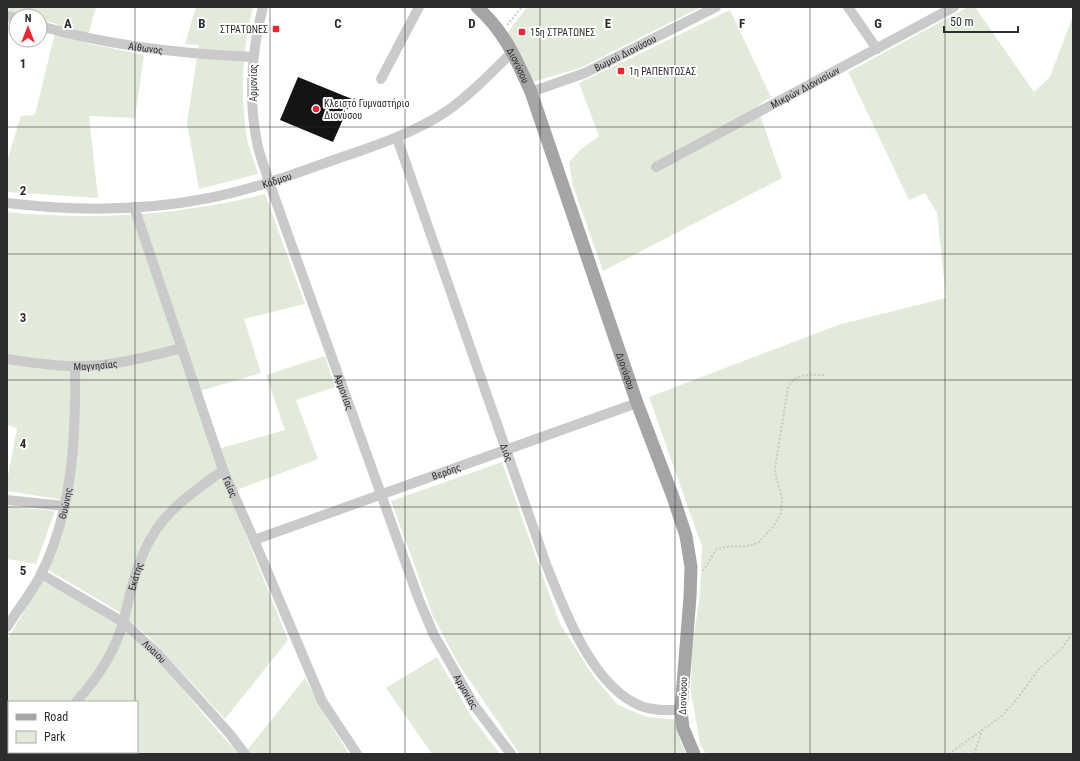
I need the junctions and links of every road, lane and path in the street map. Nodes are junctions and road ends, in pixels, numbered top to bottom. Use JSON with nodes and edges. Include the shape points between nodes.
{"nodes":[{"id":1,"x":262,"y":7,"type":"edge"},
{"id":2,"x":420,"y":7,"type":"edge"},
{"id":3,"x":477,"y":7,"type":"edge"},
{"id":4,"x":522,"y":7,"type":"edge"},
{"id":5,"x":716,"y":7,"type":"edge"},
{"id":6,"x":848,"y":7,"type":"edge"},
{"id":7,"x":954,"y":7,"type":"edge"},
{"id":8,"x":48,"y":28,"type":"edge"},
{"id":9,"x":501,"y":32,"type":"junction"},
{"id":10,"x":877,"y":49,"type":"junction"},
{"id":11,"x":512,"y":52,"type":"junction"},
{"id":12,"x":253,"y":57,"type":"junction"},
{"id":13,"x":381,"y":78,"type":"dead end"},
{"id":14,"x":531,"y":92,"type":"junction"},
{"id":15,"x":397,"y":138,"type":"junction"},
{"id":16,"x":656,"y":167,"type":"dead end"},
{"id":17,"x":269,"y":182,"type":"junction"},
{"id":18,"x":7,"y":203,"type":"edge"},
{"id":19,"x":134,"y":207,"type":"junction"},
{"id":20,"x":182,"y":348,"type":"junction"},
{"id":21,"x":7,"y":359,"type":"edge"},
{"id":22,"x":74,"y":366,"type":"junction"},
{"id":23,"x":825,"y":374,"type":"dead end"},
{"id":24,"x":637,"y":402,"type":"junction"},
{"id":25,"x":507,"y":450,"type":"junction"},
{"id":26,"x":223,"y":470,"type":"junction"},
{"id":27,"x":381,"y":494,"type":"junction"},
{"id":28,"x":7,"y":500,"type":"edge"},
{"id":29,"x":64,"y":506,"type":"junction"},
{"id":30,"x":254,"y":540,"type":"junction"},
{"id":31,"x":41,"y":574,"type":"junction"},
{"id":32,"x":702,"y":574,"type":"dead end"},
{"id":33,"x":123,"y":622,"type":"junction"},
{"id":34,"x":8,"y":625,"type":"edge"},
{"id":35,"x":1073,"y":636,"type":"edge"},
{"id":36,"x":77,"y":701,"type":"edge"},
{"id":37,"x":681,"y":710,"type":"junction"},
{"id":38,"x":982,"y":730,"type":"junction"},
{"id":39,"x":245,"y":754,"type":"edge"},
{"id":40,"x":357,"y":754,"type":"edge"},
{"id":41,"x":511,"y":754,"type":"edge"},
{"id":42,"x":694,"y":754,"type":"edge"},
{"id":43,"x":949,"y":754,"type":"edge"},
{"id":44,"x":974,"y":754,"type":"edge"}],
"edges":[{"from":1,"to":12,"type":"street","name":"Αρμονίας"},
{"from":2,"to":13,"type":"street"},
{"from":3,"to":9,"type":"main road","name":"Διονύσου"},
{"from":4,"to":9,"type":"path"},
{"from":5,"to":14,"type":"street","name":"Βωμού Διονύσου","via":[[585,73]]},
{"from":6,"to":10,"type":"street"},
{"from":7,"to":10,"type":"street","name":"Μικρών Διονυσίων"},
{"from":8,"to":12,"type":"street","name":"Αίθωνος","via":[[115,43],[184,54]]},
{"from":9,"to":11,"type":"main road","name":"Διονύσου"},
{"from":10,"to":16,"type":"street","name":"Μικρών Διονυσίων"},
{"from":11,"to":14,"type":"main road","name":"Διονύσου"},
{"from":11,"to":15,"type":"street","name":"Κάδμου","via":[[469,94],[448,110]]},
{"from":12,"to":17,"type":"street","name":"Αρμονίας","via":[[252,97],[258,146]]},
{"from":14,"to":24,"type":"main road","name":"Διονύσου"},
{"from":15,"to":17,"type":"street","name":"Κάδμου"},
{"from":15,"to":25,"type":"street","name":"Διός"},
{"from":17,"to":19,"type":"street","name":"Κάδμου","via":[[210,198]]},
{"from":17,"to":27,"type":"street","name":"Αρμονίας"},
{"from":18,"to":19,"type":"street","name":"Κάδμου","via":[[70,208]]},
{"from":19,"to":20,"type":"street","name":"Γαίας"},
{"from":20,"to":22,"type":"street","name":"Μαγνησίας","via":[[135,360]]},
{"from":20,"to":26,"type":"street","name":"Γαίας"},
{"from":21,"to":22,"type":"street","name":"Μαγνησίας"},
{"from":22,"to":29,"type":"street","name":"Θυώνης","via":[[74,430]]},
{"from":23,"to":32,"type":"path","via":[[806,374],[790,381],[775,468],[783,504],[773,527],[758,543],[716,550],[709,558]]},
{"from":24,"to":25,"type":"street","name":"Βερόης"},
{"from":24,"to":37,"type":"main road","name":"Διονύσου","via":[[681,520],[689,552],[690,598]]},
{"from":25,"to":27,"type":"street","name":"Βερόης"},
{"from":25,"to":37,"type":"street","name":"Διός","via":[[546,564],[567,616],[603,677],[622,695],[641,706],[660,710]]},
{"from":26,"to":30,"type":"street","name":"Γαίας"},
{"from":26,"to":33,"type":"street","name":"Εκάτης","via":[[174,508],[154,532],[131,584]]},
{"from":27,"to":30,"type":"street","name":"Βερόης"},
{"from":27,"to":41,"type":"street","name":"Αρμονίας","via":[[434,635],[474,705]]},
{"from":28,"to":29,"type":"street"},
{"from":29,"to":31,"type":"street","name":"Θυώνης","via":[[56,536]]},
{"from":30,"to":40,"type":"street","name":"Γαίας","via":[[322,701]]},
{"from":31,"to":33,"type":"street","name":"Λυαιου"},
{"from":31,"to":34,"type":"street","name":"Θυώνης"},
{"from":33,"to":36,"type":"street","name":"Εκάτης","via":[[102,669]]},
{"from":33,"to":39,"type":"street","name":"Λυαιου","via":[[158,654],[229,732]]},
{"from":35,"to":38,"type":"path","via":[[1038,670],[1011,707]]},
{"from":37,"to":42,"type":"main road","name":"Διονύσου","via":[[683,728]]},
{"from":38,"to":43,"type":"path"},
{"from":38,"to":44,"type":"path"}]}
